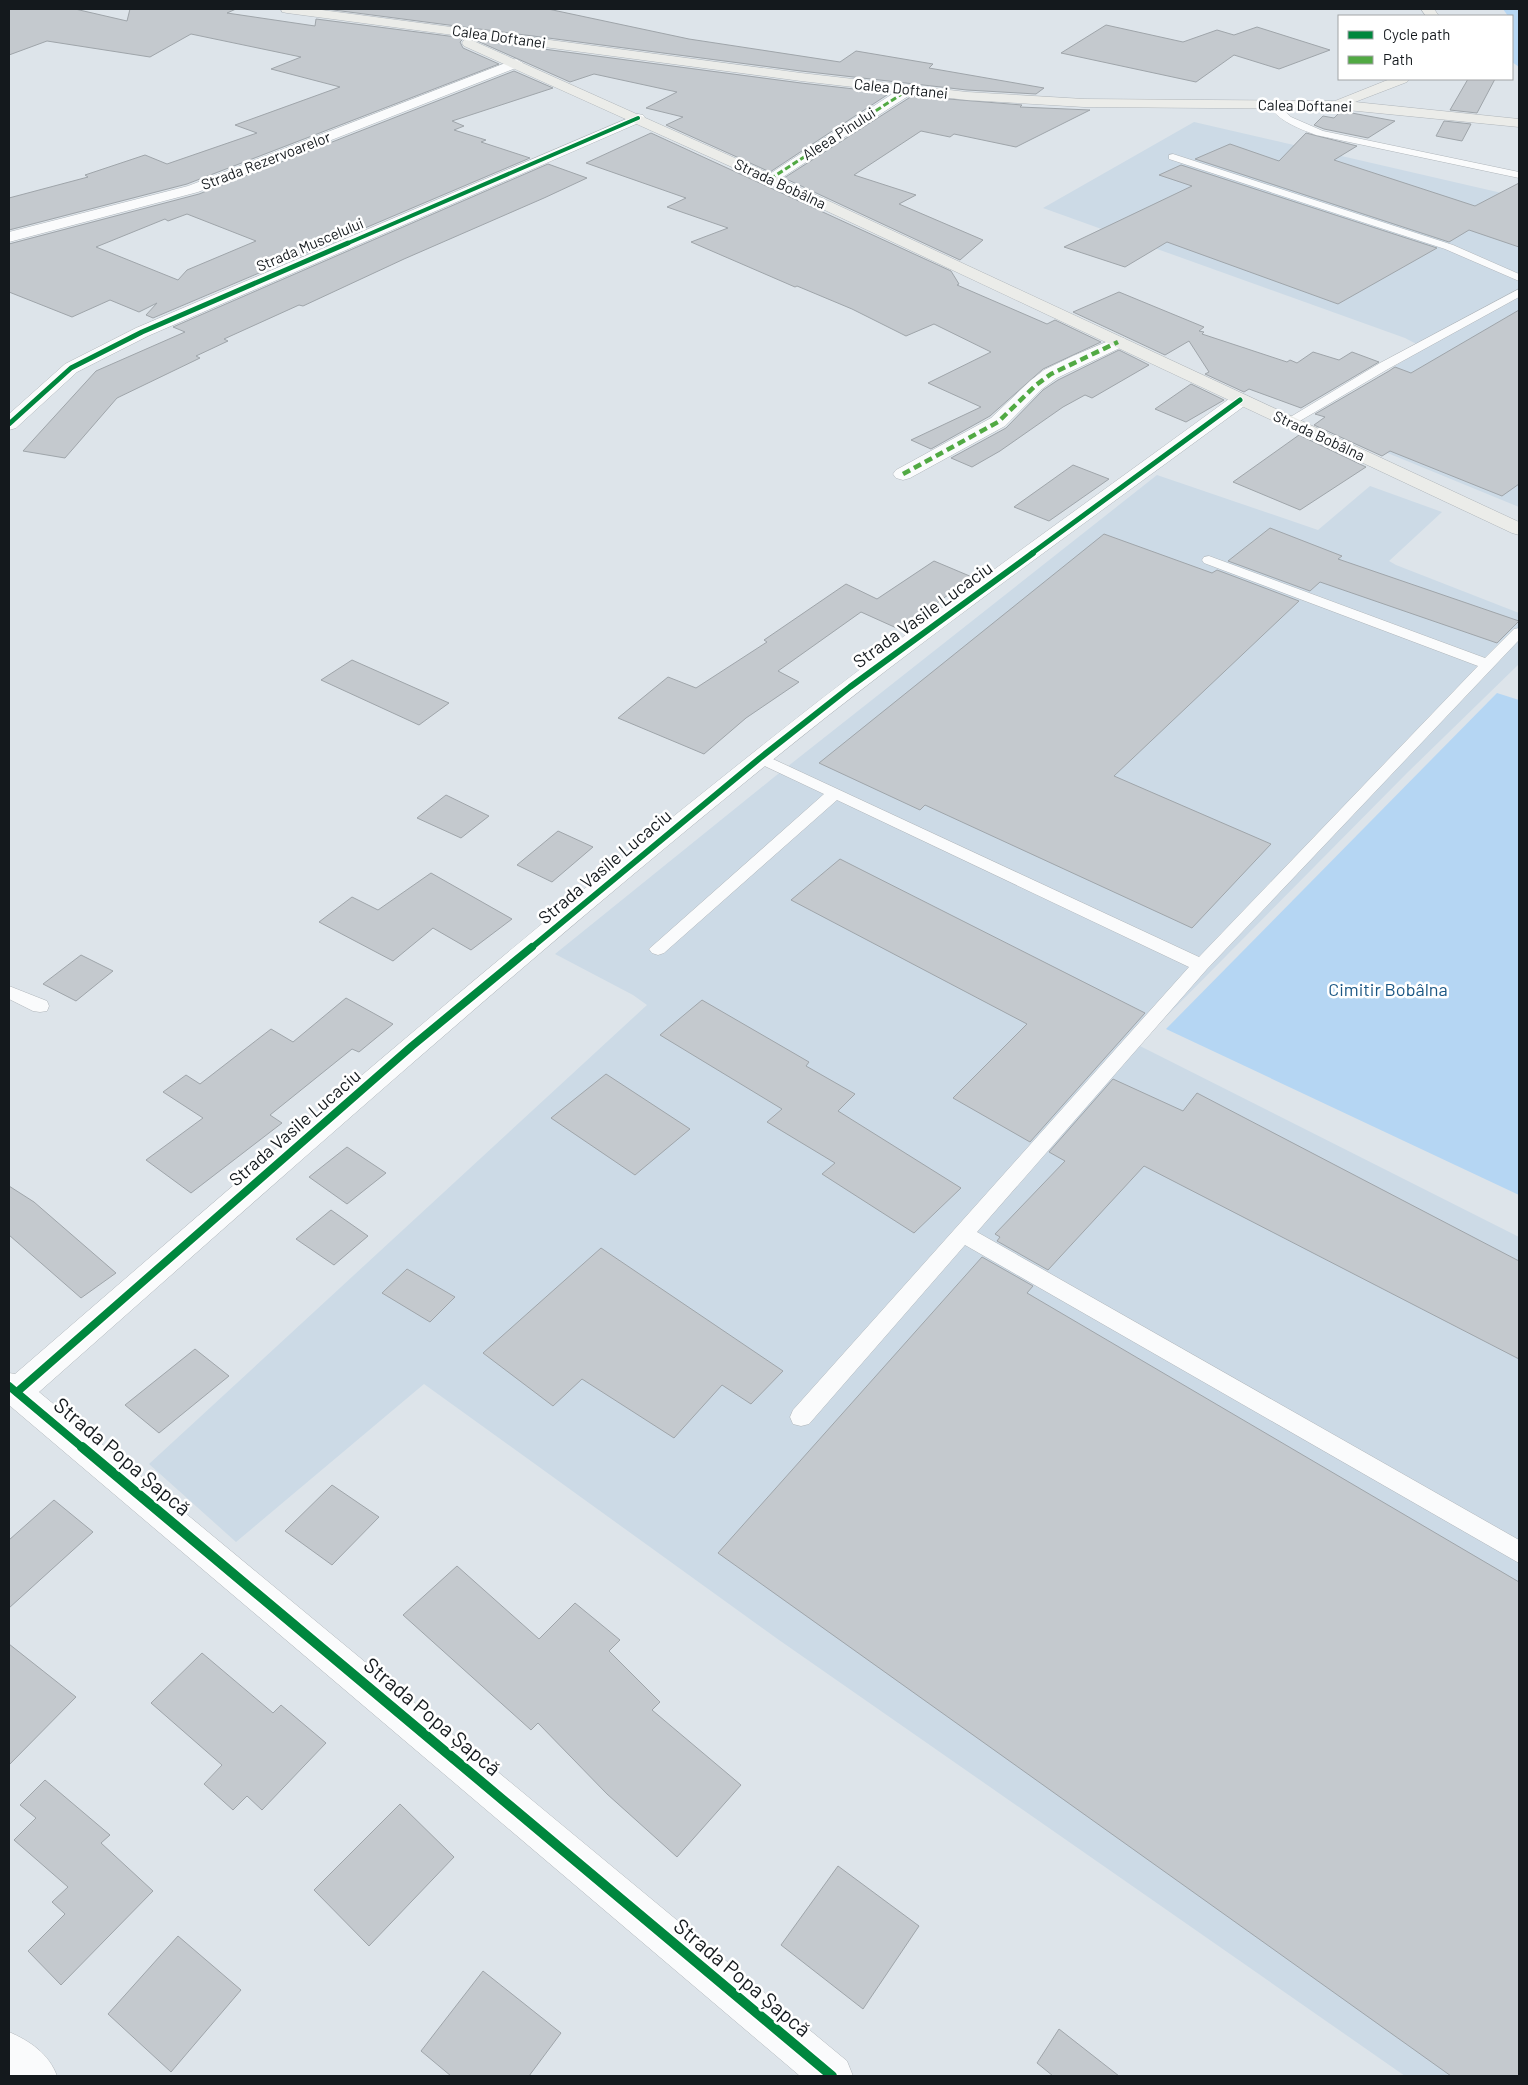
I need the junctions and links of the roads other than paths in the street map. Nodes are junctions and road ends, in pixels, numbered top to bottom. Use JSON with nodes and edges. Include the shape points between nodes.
{"nodes":[{"id":1,"x":287,"y":9,"type":"edge"},
{"id":2,"x":441,"y":30,"type":"junction"},
{"id":3,"x":516,"y":63,"type":"junction"},
{"id":4,"x":1399,"y":80,"type":"edge"},
{"id":5,"x":908,"y":90,"type":"junction"},
{"id":6,"x":1273,"y":105,"type":"junction"},
{"id":7,"x":1336,"y":105,"type":"junction"},
{"id":8,"x":638,"y":118,"type":"junction"},
{"id":9,"x":1519,"y":123,"type":"edge"},
{"id":10,"x":1173,"y":157,"type":"dead end"},
{"id":11,"x":1519,"y":174,"type":"edge"},
{"id":12,"x":770,"y":179,"type":"junction"},
{"id":13,"x":9,"y":237,"type":"edge"},
{"id":14,"x":1519,"y":278,"type":"edge"},
{"id":15,"x":1519,"y":292,"type":"edge"},
{"id":16,"x":1118,"y":342,"type":"junction"},
{"id":17,"x":1240,"y":400,"type":"junction"},
{"id":18,"x":1288,"y":422,"type":"junction"},
{"id":19,"x":9,"y":424,"type":"edge"},
{"id":20,"x":903,"y":474,"type":"dead end"},
{"id":21,"x":1519,"y":529,"type":"edge"},
{"id":22,"x":1209,"y":560,"type":"dead end"},
{"id":23,"x":1519,"y":632,"type":"edge"},
{"id":24,"x":1489,"y":665,"type":"junction"},
{"id":25,"x":760,"y":758,"type":"junction"},
{"id":26,"x":835,"y":793,"type":"junction"},
{"id":27,"x":658,"y":948,"type":"dead end"},
{"id":28,"x":1201,"y":965,"type":"junction"},
{"id":29,"x":9,"y":992,"type":"edge"},
{"id":30,"x":40,"y":1006,"type":"dead end"},
{"id":31,"x":963,"y":1234,"type":"junction"},
{"id":32,"x":13,"y":1389,"type":"edge"},
{"id":33,"x":801,"y":1417,"type":"dead end"},
{"id":34,"x":1519,"y":1552,"type":"edge"},
{"id":35,"x":9,"y":2053,"type":"edge"},
{"id":36,"x":36,"y":2076,"type":"edge"},
{"id":37,"x":832,"y":2076,"type":"edge"}],
"edges":[{"from":1,"to":2,"type":"main road","name":"Calea Doftanei"},
{"from":2,"to":3,"type":"main road","name":"Strada Bobâlna"},
{"from":2,"to":5,"type":"main road","name":"Calea Doftanei"},
{"from":3,"to":8,"type":"main road","name":"Strada Bobâlna"},
{"from":3,"to":13,"type":"street","name":"Strada Rezervoarelor","via":[[193,189]]},
{"from":4,"to":7,"type":"main road"},
{"from":5,"to":6,"type":"main road","name":"Calea Doftanei","via":[[1084,103]]},
{"from":5,"to":12,"type":"street","name":"Aleea Pinului"},
{"from":6,"to":7,"type":"main road","name":"Calea Doftanei"},
{"from":6,"to":11,"type":"lane","via":[[1278,113],[1295,124],[1320,133]]},
{"from":7,"to":9,"type":"main road","name":"Calea Doftanei"},
{"from":8,"to":12,"type":"main road","name":"Strada Bobâlna"},
{"from":8,"to":19,"type":"street","name":"Strada Muscelului","via":[[142,332],[71,368]]},
{"from":10,"to":14,"type":"lane","via":[[1449,247]]},
{"from":12,"to":16,"type":"main road","name":"Strada Bobâlna"},
{"from":15,"to":18,"type":"lane"},
{"from":16,"to":17,"type":"main road","name":"Strada Bobâlna"},
{"from":16,"to":20,"type":"street","via":[[1043,379],[998,422]]},
{"from":17,"to":18,"type":"main road","name":"Strada Bobâlna"},
{"from":17,"to":25,"type":"street","name":"Strada Vasile Lucaciu"},
{"from":18,"to":21,"type":"main road","name":"Strada Bobâlna"},
{"from":22,"to":24,"type":"lane"},
{"from":23,"to":24,"type":"lane"},
{"from":24,"to":28,"type":"lane"},
{"from":25,"to":26,"type":"lane"},
{"from":25,"to":32,"type":"street","name":"Strada Vasile Lucaciu","via":[[412,1046]]},
{"from":26,"to":27,"type":"lane"},
{"from":26,"to":28,"type":"lane"},
{"from":28,"to":31,"type":"lane"},
{"from":29,"to":30,"type":"lane"},
{"from":31,"to":33,"type":"lane"},
{"from":31,"to":34,"type":"lane"},
{"from":32,"to":37,"type":"street","name":"Strada Popa Șapcă"},
{"from":35,"to":36,"type":"street"}]}
